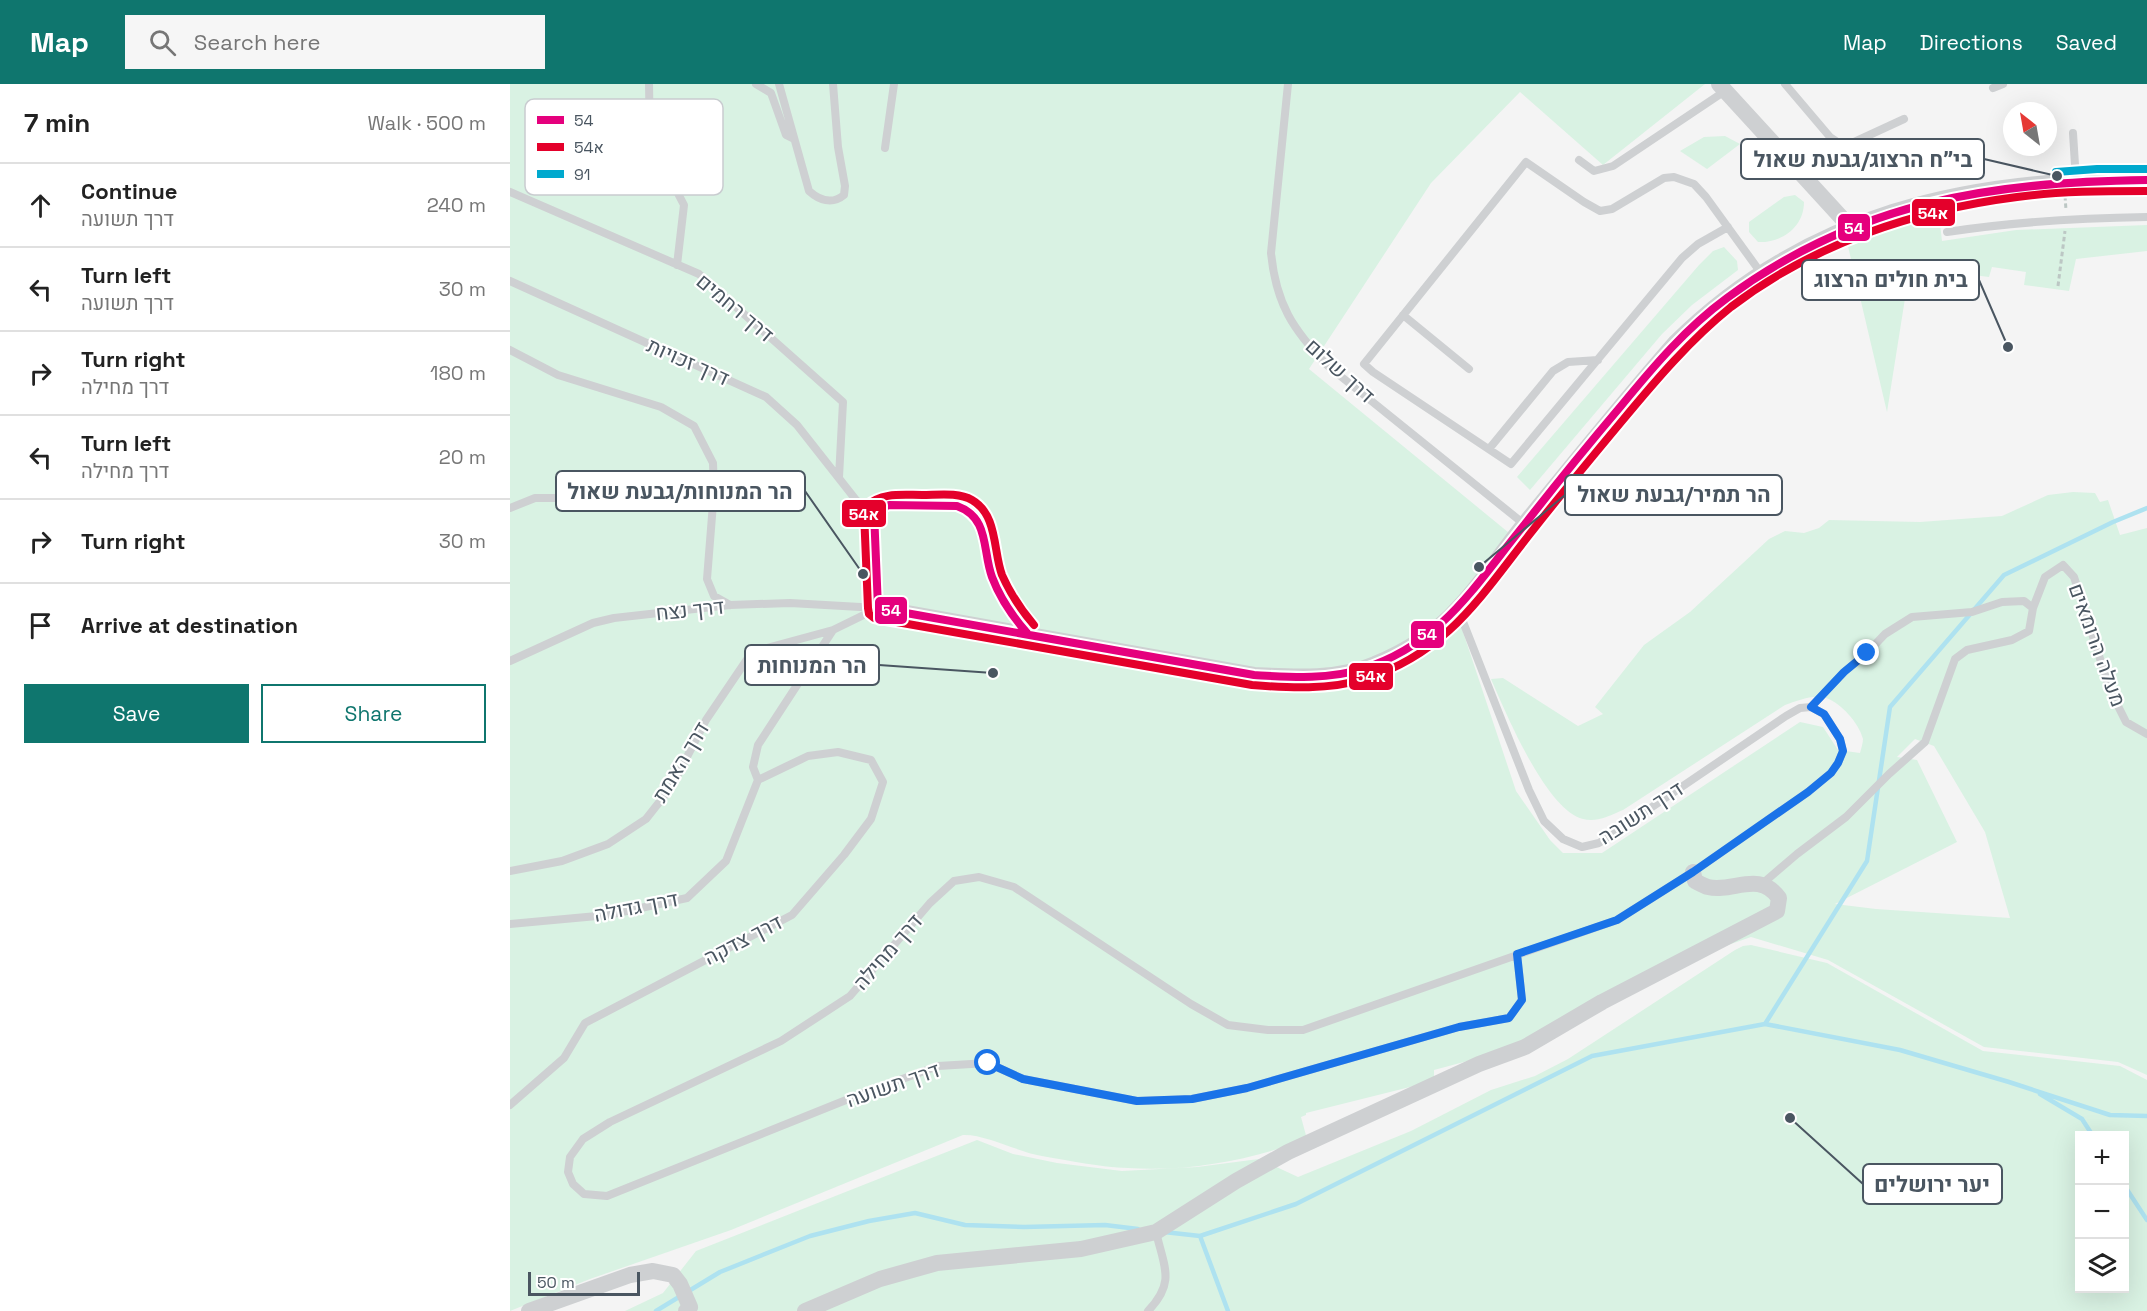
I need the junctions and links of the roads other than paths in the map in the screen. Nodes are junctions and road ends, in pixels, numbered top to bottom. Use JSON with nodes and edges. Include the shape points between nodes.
{"nodes":[{"id":1,"x":648,"y":84,"type":"edge"},
{"id":2,"x":756,"y":84,"type":"edge"},
{"id":3,"x":779,"y":84,"type":"edge"},
{"id":4,"x":833,"y":84,"type":"edge"},
{"id":5,"x":894,"y":84,"type":"edge"},
{"id":6,"x":1288,"y":84,"type":"edge"},
{"id":7,"x":1785,"y":84,"type":"edge"},
{"id":8,"x":2003,"y":84,"type":"edge"},
{"id":9,"x":1722,"y":87,"type":"edge"},
{"id":10,"x":1994,"y":88,"type":"dead end"},
{"id":11,"x":649,"y":99,"type":"edge"},
{"id":12,"x":1904,"y":119,"type":"dead end"},
{"id":13,"x":2073,"y":133,"type":"dead end"},
{"id":14,"x":794,"y":139,"type":"junction"},
{"id":15,"x":885,"y":148,"type":"dead end"},
{"id":16,"x":1579,"y":160,"type":"dead end"},
{"id":17,"x":2147,"y":180,"type":"edge"},
{"id":18,"x":2070,"y":181,"type":"junction"},
{"id":19,"x":510,"y":192,"type":"edge"},
{"id":20,"x":679,"y":195,"type":"edge"},
{"id":21,"x":2147,"y":217,"type":"edge"},
{"id":22,"x":1728,"y":227,"type":"junction"},
{"id":23,"x":1850,"y":227,"type":"junction"},
{"id":24,"x":1947,"y":232,"type":"dead end"},
{"id":25,"x":677,"y":265,"type":"junction"},
{"id":26,"x":1761,"y":273,"type":"junction"},
{"id":27,"x":510,"y":281,"type":"edge"},
{"id":28,"x":1403,"y":315,"type":"junction"},
{"id":29,"x":510,"y":350,"type":"edge"},
{"id":30,"x":1598,"y":360,"type":"junction"},
{"id":31,"x":1469,"y":369,"type":"dead end"},
{"id":32,"x":1489,"y":449,"type":"junction"},
{"id":33,"x":839,"y":477,"type":"junction"},
{"id":34,"x":693,"y":498,"type":"dead end"},
{"id":35,"x":510,"y":508,"type":"edge"},
{"id":36,"x":874,"y":512,"type":"junction"},
{"id":37,"x":1524,"y":524,"type":"junction"},
{"id":38,"x":730,"y":605,"type":"junction"},
{"id":39,"x":878,"y":608,"type":"junction"},
{"id":40,"x":2032,"y":608,"type":"junction"},
{"id":41,"x":1458,"y":609,"type":"junction"},
{"id":42,"x":833,"y":630,"type":"junction"},
{"id":43,"x":1027,"y":633,"type":"junction"},
{"id":44,"x":510,"y":661,"type":"edge"},
{"id":45,"x":1811,"y":707,"type":"junction"},
{"id":46,"x":2147,"y":734,"type":"edge"},
{"id":47,"x":758,"y":780,"type":"junction"},
{"id":48,"x":510,"y":871,"type":"edge"},
{"id":49,"x":1693,"y":872,"type":"junction"},
{"id":50,"x":1762,"y":884,"type":"junction"},
{"id":51,"x":510,"y":924,"type":"edge"},
{"id":52,"x":1517,"y":954,"type":"junction"},
{"id":53,"x":510,"y":1105,"type":"edge"},
{"id":54,"x":573,"y":1184,"type":"joint"},
{"id":55,"x":1156,"y":1232,"type":"junction"},
{"id":56,"x":688,"y":1309,"type":"edge"},
{"id":57,"x":529,"y":1311,"type":"edge"},
{"id":58,"x":806,"y":1311,"type":"edge"},
{"id":59,"x":1148,"y":1311,"type":"edge"}],
"edges":[{"from":1,"to":11,"type":"lane"},
{"from":2,"to":14,"type":"lane","via":[[771,93],[786,135]]},
{"from":3,"to":14,"type":"lane"},
{"from":4,"to":14,"type":"lane","via":[[845,186],[844,195],[838,200],[818,199],[809,191]]},
{"from":5,"to":15,"type":"lane"},
{"from":6,"to":37,"type":"lane","name":"דרך שלום","via":[[1271,253],[1283,305],[1304,341],[1328,366]]},
{"from":7,"to":12,"type":"lane","via":[[1839,143],[1852,143]]},
{"from":8,"to":10,"type":"lane"},
{"from":9,"to":16,"type":"lane","via":[[1613,166],[1594,171]]},
{"from":9,"to":23,"type":"street"},
{"from":13,"to":18,"type":"lane"},
{"from":17,"to":18,"type":"street"},
{"from":18,"to":23,"type":"street","via":[[2000,188],[1910,206]]},
{"from":19,"to":25,"type":"lane","name":"דרך רחמים"},
{"from":20,"to":25,"type":"lane","via":[[684,205]]},
{"from":21,"to":24,"type":"lane","via":[[1998,224]]},
{"from":22,"to":26,"type":"lane"},
{"from":22,"to":28,"type":"lane","via":[[1694,184],[1674,177],[1664,178],[1600,212],[1526,162]]},
{"from":22,"to":30,"type":"lane","via":[[1682,258]]},
{"from":23,"to":26,"type":"street"},
{"from":25,"to":33,"type":"lane","name":"דרך רחמים","via":[[699,274],[843,402]]},
{"from":26,"to":37,"type":"street","via":[[1703,316],[1675,343]]},
{"from":27,"to":33,"type":"lane","name":"דרך זכויות","via":[[766,397],[797,425]]},
{"from":28,"to":31,"type":"lane"},
{"from":28,"to":32,"type":"lane","via":[[1364,364]]},
{"from":29,"to":38,"type":"lane","via":[[558,375],[661,407],[694,426],[713,463],[707,579],[714,596]]},
{"from":30,"to":32,"type":"lane","via":[[1568,362],[1553,371]]},
{"from":30,"to":32,"type":"lane","via":[[1511,464]]},
{"from":33,"to":36,"type":"lane","name":"דרך זכויות","via":[[856,500]]},
{"from":34,"to":35,"type":"lane","via":[[535,498]]},
{"from":36,"to":39,"type":"lane"},
{"from":36,"to":43,"type":"lane","via":[[889,505],[965,507],[980,527],[991,575],[1010,612]]},
{"from":37,"to":41,"type":"street"},
{"from":38,"to":39,"type":"lane","name":"דרך נצח","via":[[790,603]]},
{"from":38,"to":44,"type":"lane","name":"דרך נצח","via":[[593,623]]},
{"from":39,"to":42,"type":"lane"},
{"from":39,"to":43,"type":"street"},
{"from":40,"to":45,"type":"lane","via":[[2024,601],[2002,602],[1972,612],[1912,616],[1885,634]]},
{"from":40,"to":46,"type":"lane","name":"מעלה הרומאים","via":[[2045,577],[2063,565],[2074,577],[2086,608],[2110,690],[2126,722]]},
{"from":40,"to":50,"type":"lane","via":[[2029,631],[2012,640],[1967,650],[1955,659],[1925,742],[1846,817]]},
{"from":41,"to":43,"type":"street","via":[[1402,651],[1374,665],[1299,677],[1254,675]]},
{"from":41,"to":45,"type":"lane","name":"דרך תשובה","via":[[1528,790],[1544,820],[1563,839],[1582,848],[1599,843],[1786,716]]},
{"from":42,"to":47,"type":"lane","name":"דרך גדולה","via":[[758,745],[753,767]]},
{"from":42,"to":48,"type":"lane","name":"דרך האמת","via":[[752,652],[706,720],[672,786],[646,819],[608,844],[562,861]]},
{"from":45,"to":49,"type":"lane","via":[[1824,714],[1840,739],[1843,751],[1831,773]]},
{"from":47,"to":51,"type":"lane","name":"דרך גדולה","via":[[726,861],[687,898],[608,915]]},
{"from":47,"to":53,"type":"lane","name":"דרך צדקה","via":[[808,756],[838,752],[871,760],[884,782],[871,819],[792,915],[585,1023],[564,1058]]},
{"from":49,"to":50,"type":"street","via":[[1695,881],[1710,887]]},
{"from":49,"to":52,"type":"lane","via":[[1617,920]]},
{"from":50,"to":55,"type":"street","via":[[1773,888],[1779,898],[1777,911],[1602,1002],[1525,1047],[1479,1064],[1288,1152]]},
{"from":52,"to":54,"type":"lane","name":"דרך תשועה","via":[[1522,1000],[1509,1018],[1459,1027],[1247,1088],[1192,1099],[1137,1101],[1023,1079],[988,1063],[938,1066],[607,1196],[584,1194]]},
{"from":52,"to":54,"type":"lane","name":"דרך מחילה","via":[[1303,1030],[1228,1025],[1014,887],[979,877],[954,881],[930,903],[850,996],[781,1041],[610,1122],[583,1139],[570,1157],[568,1172]]},
{"from":55,"to":58,"type":"street","via":[[1081,1249],[938,1263],[880,1280]]},
{"from":55,"to":59,"type":"lane","via":[[1167,1280],[1161,1296]]},
{"from":56,"to":57,"type":"street","via":[[673,1275],[653,1271],[630,1275]]}]}
